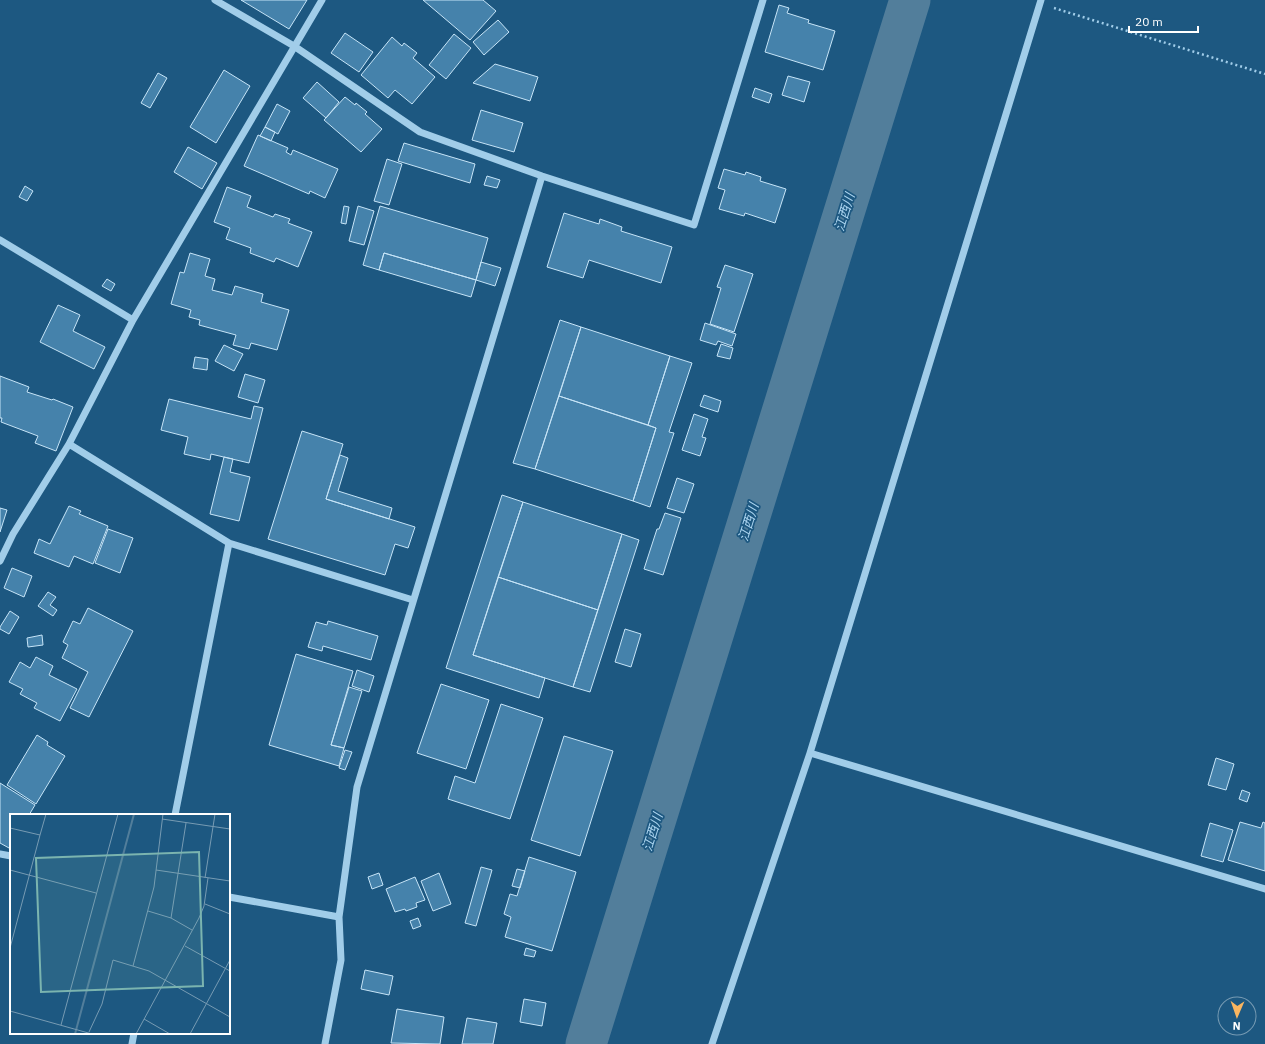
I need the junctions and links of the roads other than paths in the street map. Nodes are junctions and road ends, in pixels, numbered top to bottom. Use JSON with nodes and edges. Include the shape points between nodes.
{"nodes":[{"id":1,"x":216,"y":0,"type":"edge"},
{"id":2,"x":322,"y":0,"type":"edge"},
{"id":3,"x":763,"y":0,"type":"edge"},
{"id":4,"x":1040,"y":2,"type":"edge"},
{"id":5,"x":294,"y":46,"type":"junction"},
{"id":6,"x":542,"y":176,"type":"junction"},
{"id":7,"x":0,"y":240,"type":"edge"},
{"id":8,"x":133,"y":320,"type":"junction"},
{"id":9,"x":69,"y":444,"type":"junction"},
{"id":10,"x":229,"y":543,"type":"junction"},
{"id":11,"x":0,"y":561,"type":"edge"},
{"id":12,"x":413,"y":600,"type":"junction"},
{"id":13,"x":810,"y":753,"type":"junction"},
{"id":14,"x":175,"y":814,"type":"edge"},
{"id":15,"x":0,"y":854,"type":"edge"},
{"id":16,"x":10,"y":856,"type":"edge"},
{"id":17,"x":1265,"y":889,"type":"edge"},
{"id":18,"x":230,"y":896,"type":"edge"},
{"id":19,"x":339,"y":917,"type":"junction"},
{"id":20,"x":134,"y":1034,"type":"edge"},
{"id":21,"x":132,"y":1044,"type":"edge"},
{"id":22,"x":325,"y":1044,"type":"edge"},
{"id":23,"x":712,"y":1044,"type":"edge"}],
"edges":[{"from":1,"to":5,"type":"street"},
{"from":2,"to":5,"type":"street"},
{"from":3,"to":6,"type":"street","via":[[694,225]]},
{"from":4,"to":13,"type":"street"},
{"from":5,"to":6,"type":"street","via":[[420,132]]},
{"from":5,"to":8,"type":"street"},
{"from":6,"to":12,"type":"street"},
{"from":7,"to":8,"type":"street"},
{"from":8,"to":9,"type":"street"},
{"from":9,"to":10,"type":"street"},
{"from":9,"to":11,"type":"street","via":[[13,534]]},
{"from":10,"to":12,"type":"street"},
{"from":10,"to":14,"type":"street"},
{"from":12,"to":19,"type":"street","via":[[357,787]]},
{"from":13,"to":17,"type":"street"},
{"from":13,"to":23,"type":"street"},
{"from":15,"to":16,"type":"street"},
{"from":18,"to":19,"type":"street"},
{"from":19,"to":22,"type":"street","via":[[341,960]]},
{"from":20,"to":21,"type":"street"}]}
